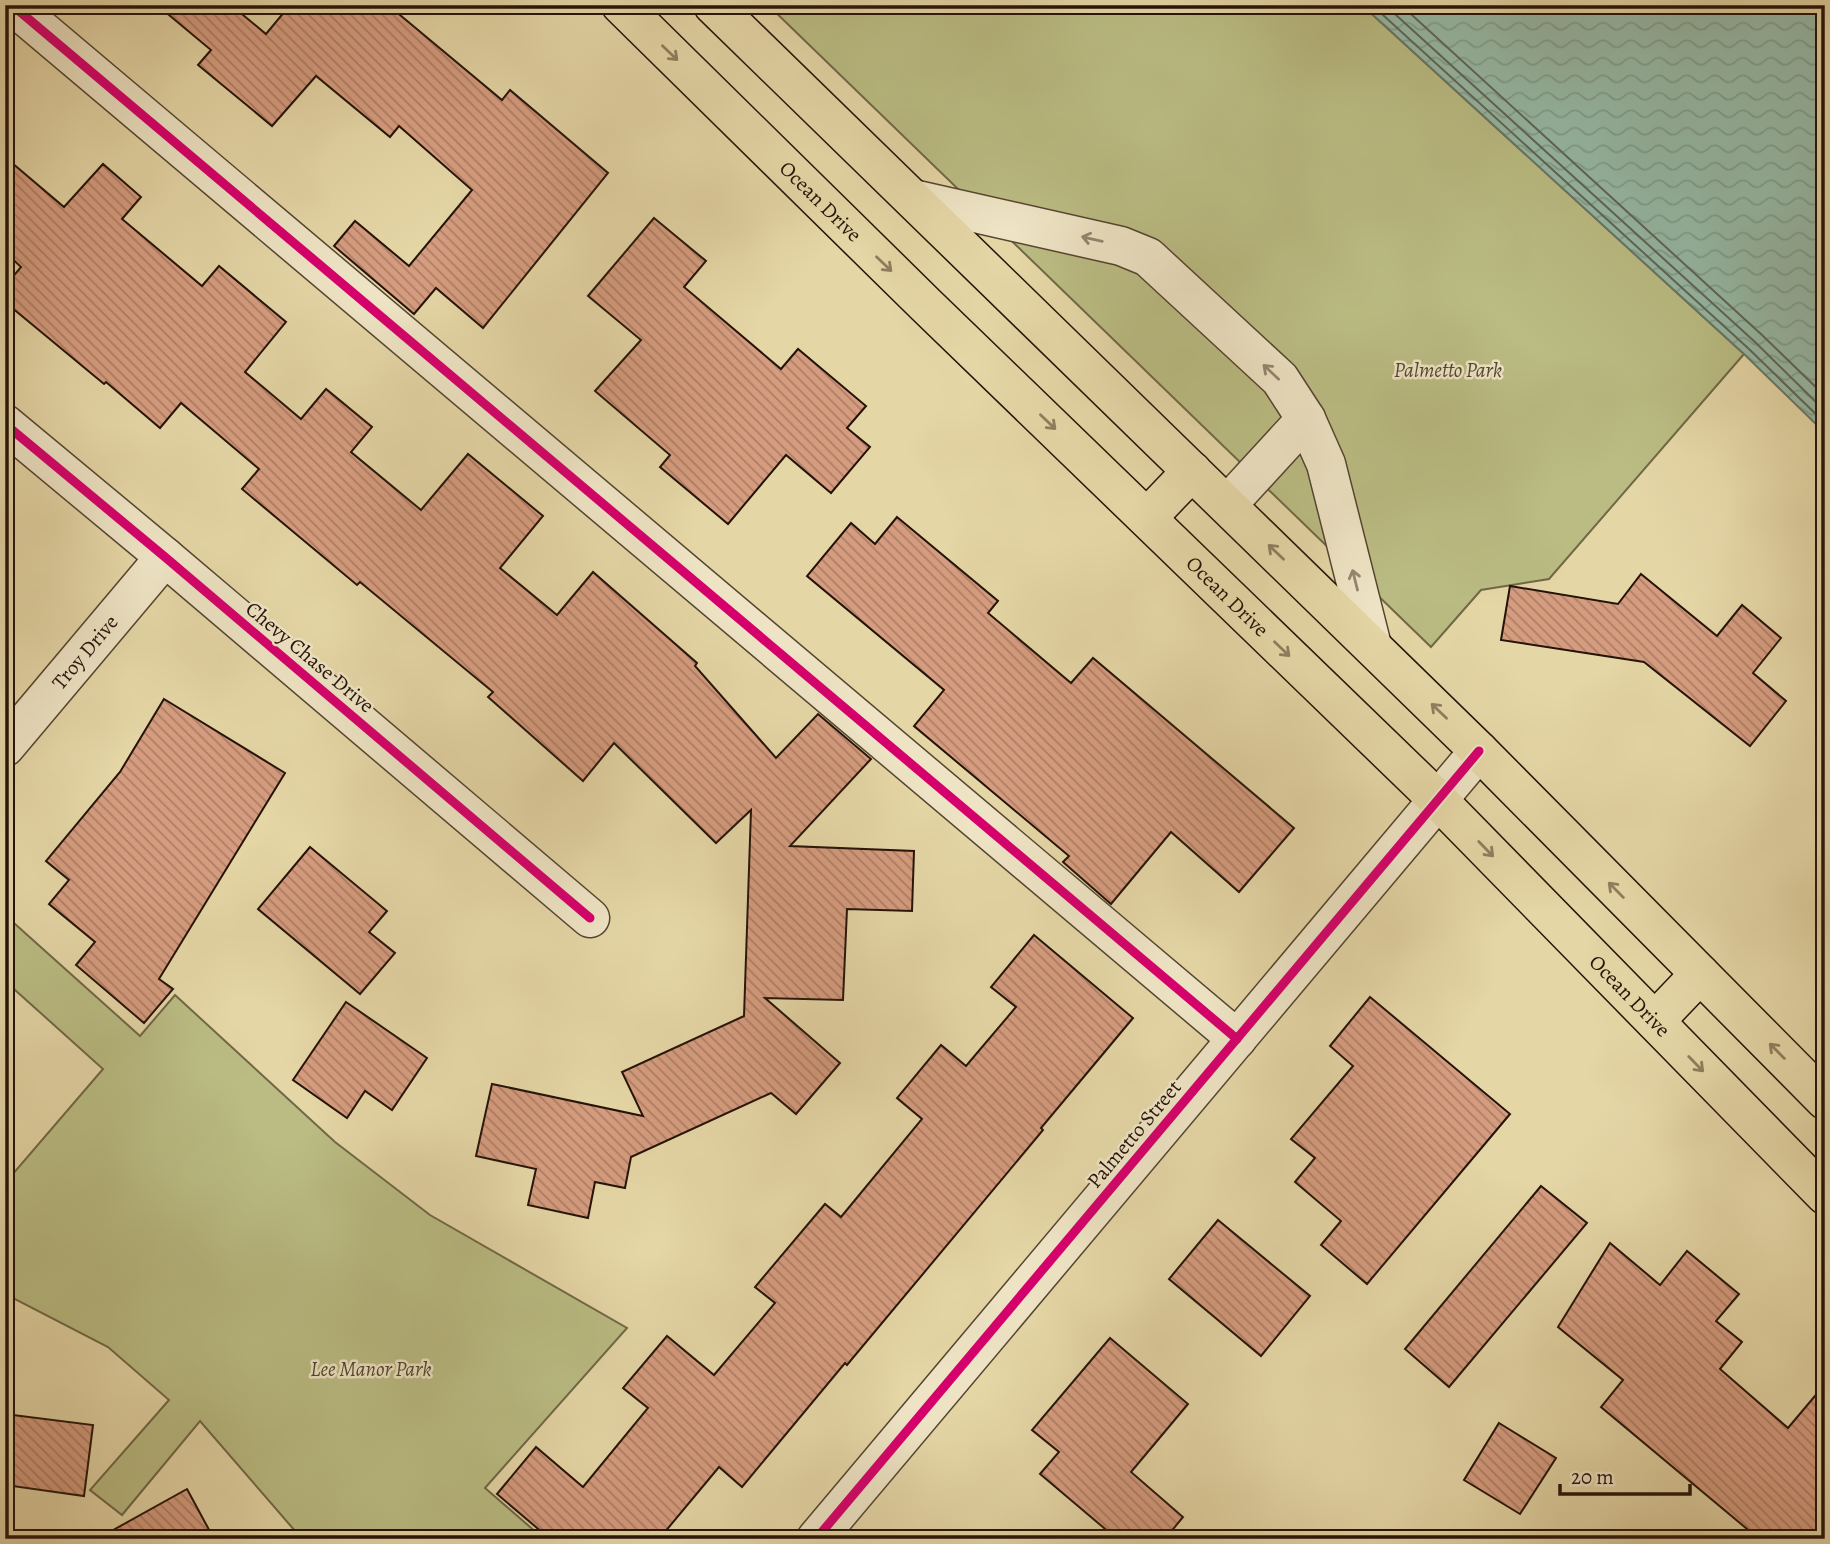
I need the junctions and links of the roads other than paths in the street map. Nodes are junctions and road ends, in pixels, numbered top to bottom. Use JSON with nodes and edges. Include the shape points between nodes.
{"nodes":[{"id":1,"x":12,"y":5,"type":"edge"},
{"id":2,"x":621,"y":5,"type":"edge"},
{"id":3,"x":713,"y":5,"type":"edge"},
{"id":4,"x":913,"y":199,"type":"junction"},
{"id":5,"x":1306,"y":419,"type":"junction"},
{"id":6,"x":5,"y":425,"type":"edge"},
{"id":7,"x":1192,"y":471,"type":"junction"},
{"id":8,"x":1227,"y":505,"type":"junction"},
{"id":9,"x":1147,"y":518,"type":"junction"},
{"id":10,"x":165,"y":557,"type":"junction"},
{"id":11,"x":1372,"y":646,"type":"junction"},
{"id":12,"x":5,"y":747,"type":"edge"},
{"id":13,"x":1479,"y":751,"type":"junction"},
{"id":14,"x":1438,"y":800,"type":"junction"},
{"id":15,"x":590,"y":918,"type":"dead end"},
{"id":16,"x":1700,"y":975,"type":"junction"},
{"id":17,"x":1655,"y":1021,"type":"junction"},
{"id":18,"x":1237,"y":1040,"type":"junction"},
{"id":19,"x":1825,"y":1100,"type":"edge"},
{"id":20,"x":1825,"y":1195,"type":"edge"},
{"id":21,"x":816,"y":1539,"type":"edge"}],
"edges":[{"from":1,"to":18,"type":"street"},
{"from":2,"to":9,"type":"main road","name":"Ocean Drive","one_way":true},
{"from":3,"to":4,"type":"main road"},
{"from":5,"to":4,"type":"street","one_way":true,"via":[[1280,379],[1148,257],[1121,246]]},
{"from":4,"to":7,"type":"main road"},
{"from":5,"to":8,"type":"street"},
{"from":11,"to":5,"type":"street","one_way":true,"via":[[1326,464]]},
{"from":6,"to":10,"type":"street","name":"Chevy Chase Drive"},
{"from":7,"to":8,"type":"main road"},
{"from":7,"to":9,"type":"main road"},
{"from":11,"to":8,"type":"main road","one_way":true},
{"from":9,"to":14,"type":"main road","name":"Ocean Drive","one_way":true},
{"from":10,"to":12,"type":"street","name":"Troy Drive"},
{"from":10,"to":15,"type":"street","name":"Chevy Chase Drive"},
{"from":13,"to":11,"type":"main road","one_way":true},
{"from":13,"to":14,"type":"street","name":"Palmetto Street"},
{"from":16,"to":13,"type":"main road","one_way":true},
{"from":14,"to":17,"type":"main road","name":"Ocean Drive","one_way":true},
{"from":14,"to":18,"type":"street","name":"Palmetto Street"},
{"from":16,"to":17,"type":"main road"},
{"from":19,"to":16,"type":"main road","one_way":true},
{"from":17,"to":20,"type":"main road","name":"Ocean Drive","one_way":true},
{"from":18,"to":21,"type":"street","name":"Palmetto Street"}]}
